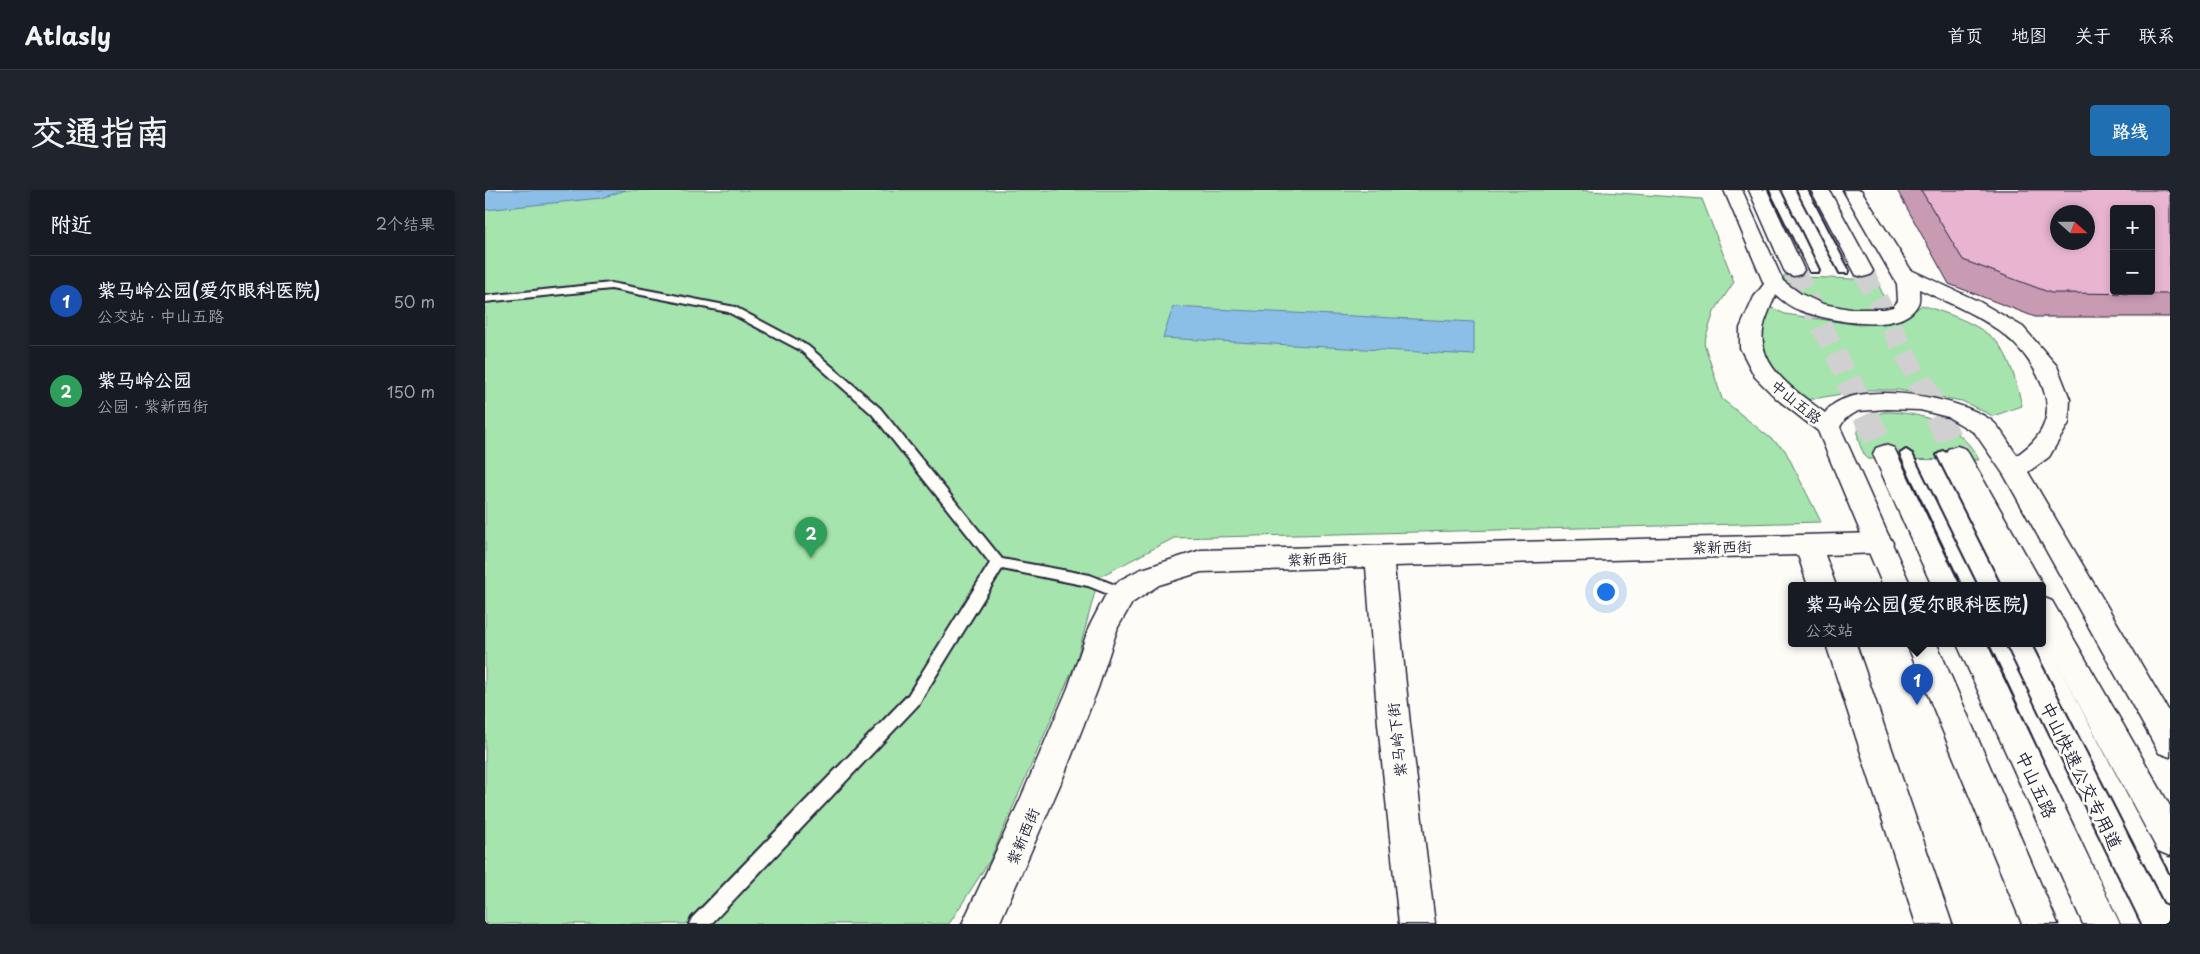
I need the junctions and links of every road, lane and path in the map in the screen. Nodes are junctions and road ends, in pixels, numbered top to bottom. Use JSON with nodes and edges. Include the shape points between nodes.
{"nodes":[{"id":1,"x":1733,"y":190,"type":"edge"},
{"id":2,"x":1758,"y":190,"type":"edge"},
{"id":3,"x":1775,"y":190,"type":"edge"},
{"id":4,"x":1802,"y":190,"type":"edge"},
{"id":5,"x":1820,"y":190,"type":"edge"},
{"id":6,"x":1852,"y":190,"type":"edge"},
{"id":7,"x":1794,"y":270,"type":"tunnel mouth"},
{"id":8,"x":1814,"y":270,"type":"dead end"},
{"id":9,"x":1844,"y":271,"type":"dead end"},
{"id":10,"x":1863,"y":271,"type":"tunnel mouth"},
{"id":11,"x":1903,"y":274,"type":"junction"},
{"id":12,"x":1774,"y":284,"type":"junction"},
{"id":13,"x":485,"y":299,"type":"edge"},
{"id":14,"x":1828,"y":427,"type":"junction"},
{"id":15,"x":1896,"y":454,"type":"joint"},
{"id":16,"x":1950,"y":455,"type":"joint"},
{"id":17,"x":2014,"y":470,"type":"junction"},
{"id":18,"x":1879,"y":543,"type":"junction"},
{"id":19,"x":1808,"y":544,"type":"junction"},
{"id":20,"x":1379,"y":556,"type":"junction"},
{"id":21,"x":998,"y":563,"type":"junction"},
{"id":22,"x":1821,"y":582,"type":"edge"},
{"id":23,"x":1895,"y":582,"type":"edge"},
{"id":24,"x":1944,"y":582,"type":"edge"},
{"id":25,"x":1968,"y":582,"type":"edge"},
{"id":26,"x":2009,"y":582,"type":"edge"},
{"id":27,"x":2027,"y":582,"type":"edge"},
{"id":28,"x":1123,"y":594,"type":"junction"},
{"id":29,"x":2046,"y":616,"type":"edge"},
{"id":30,"x":1842,"y":647,"type":"edge"},
{"id":31,"x":1923,"y":647,"type":"edge"},
{"id":32,"x":1974,"y":647,"type":"edge"},
{"id":33,"x":1998,"y":647,"type":"edge"},
{"id":34,"x":2042,"y":647,"type":"edge"},
{"id":35,"x":2170,"y":743,"type":"edge"},
{"id":36,"x":2170,"y":839,"type":"edge"},
{"id":37,"x":2170,"y":896,"type":"edge"},
{"id":38,"x":698,"y":924,"type":"edge"},
{"id":39,"x":980,"y":924,"type":"edge"},
{"id":40,"x":1417,"y":924,"type":"edge"},
{"id":41,"x":1934,"y":924,"type":"edge"},
{"id":42,"x":2040,"y":924,"type":"edge"},
{"id":43,"x":2102,"y":924,"type":"edge"},
{"id":44,"x":2131,"y":924,"type":"edge"}],
"edges":[{"from":1,"to":12,"type":"main road"},
{"from":2,"to":7,"type":"main road"},
{"from":3,"to":8,"type":"lane"},
{"from":4,"to":9,"type":"lane"},
{"from":5,"to":10,"type":"main road"},
{"from":6,"to":11,"type":"main road"},
{"from":11,"to":12,"type":"main road","via":[[1910,291],[1907,304],[1897,313],[1871,318],[1840,315],[1805,305]]},
{"from":11,"to":17,"type":"main road","via":[[1973,306],[2015,332],[2046,366],[2058,399],[2057,423],[2040,451]]},
{"from":12,"to":14,"type":"main road","name":"中山五路","via":[[1764,297],[1751,328],[1751,348],[1763,372],[1785,394]]},
{"from":13,"to":21,"type":"lane","via":[[611,286],[731,309],[804,348],[876,411]]},
{"from":14,"to":17,"type":"main road","via":[[1837,413],[1853,404],[1920,402],[1956,411],[1984,427]]},
{"from":14,"to":18,"type":"main road","name":"中山五路"},
{"from":15,"to":24,"type":"main road"},
{"from":15,"to":25,"type":"lane"},
{"from":16,"to":26,"type":"lane"},
{"from":16,"to":27,"type":"main road"},
{"from":17,"to":35,"type":"main road"},
{"from":18,"to":19,"type":"main road","name":"紫新西街"},
{"from":18,"to":23,"type":"main road","name":"中山五路"},
{"from":19,"to":20,"type":"main road","name":"紫新西街"},
{"from":19,"to":22,"type":"main road"},
{"from":20,"to":28,"type":"main road","name":"紫新西街","via":[[1201,561],[1167,570]]},
{"from":20,"to":40,"type":"main road","name":"紫马岭下街"},
{"from":21,"to":28,"type":"lane","via":[[1090,581]]},
{"from":21,"to":38,"type":"lane","via":[[913,700]]},
{"from":28,"to":39,"type":"main road","name":"紫新西街","via":[[1110,610],[1045,783],[1008,870]]},
{"from":29,"to":36,"type":"main road"},
{"from":30,"to":41,"type":"main road"},
{"from":31,"to":42,"type":"main road"},
{"from":32,"to":43,"type":"main road","name":"中山五路"},
{"from":33,"to":44,"type":"lane","name":"中山快速公交专用道"},
{"from":34,"to":37,"type":"lane","name":"中山快速公交专用道"}]}
